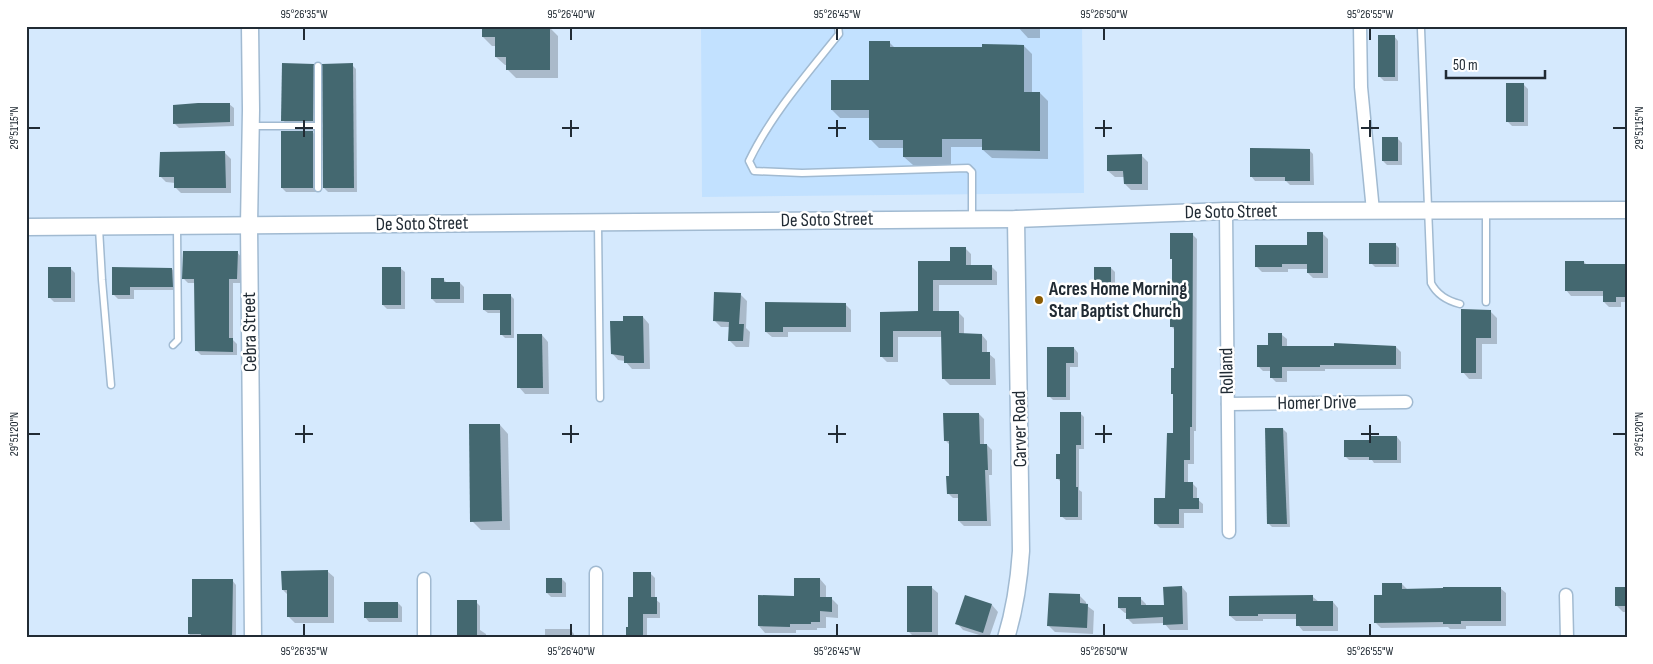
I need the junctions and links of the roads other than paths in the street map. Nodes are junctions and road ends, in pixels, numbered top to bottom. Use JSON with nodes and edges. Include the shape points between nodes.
{"nodes":[{"id":1,"x":250,"y":26,"type":"edge"},
{"id":2,"x":838,"y":26,"type":"edge"},
{"id":3,"x":1360,"y":26,"type":"edge"},
{"id":4,"x":1421,"y":29,"type":"dead end"},
{"id":5,"x":318,"y":66,"type":"dead end"},
{"id":6,"x":251,"y":126,"type":"junction"},
{"id":7,"x":318,"y":126,"type":"junction"},
{"id":8,"x":318,"y":188,"type":"dead end"},
{"id":9,"x":1486,"y":210,"type":"junction"},
{"id":10,"x":1627,"y":210,"type":"edge"},
{"id":11,"x":1226,"y":211,"type":"junction"},
{"id":12,"x":1373,"y":211,"type":"junction"},
{"id":13,"x":1427,"y":211,"type":"junction"},
{"id":14,"x":972,"y":219,"type":"junction"},
{"id":15,"x":1016,"y":219,"type":"junction"},
{"id":16,"x":598,"y":222,"type":"junction"},
{"id":17,"x":249,"y":225,"type":"junction"},
{"id":18,"x":99,"y":226,"type":"junction"},
{"id":19,"x":177,"y":226,"type":"junction"},
{"id":20,"x":26,"y":227,"type":"edge"},
{"id":21,"x":1486,"y":302,"type":"dead end"},
{"id":22,"x":1460,"y":304,"type":"dead end"},
{"id":23,"x":173,"y":345,"type":"dead end"},
{"id":24,"x":111,"y":385,"type":"dead end"},
{"id":25,"x":600,"y":398,"type":"dead end"},
{"id":26,"x":1406,"y":402,"type":"dead end"},
{"id":27,"x":1228,"y":404,"type":"junction"},
{"id":28,"x":1229,"y":532,"type":"dead end"},
{"id":29,"x":596,"y":573,"type":"dead end"},
{"id":30,"x":424,"y":579,"type":"dead end"},
{"id":31,"x":1566,"y":595,"type":"dead end"},
{"id":32,"x":253,"y":638,"type":"edge"},
{"id":33,"x":424,"y":638,"type":"edge"},
{"id":34,"x":596,"y":638,"type":"edge"},
{"id":35,"x":1006,"y":638,"type":"edge"},
{"id":36,"x":1567,"y":638,"type":"edge"}],
"edges":[{"from":1,"to":6,"type":"street","name":"Cebra Street"},
{"from":2,"to":14,"type":"lane","via":[[840,34],[802,80],[758,143],[750,161],[754,171],[802,173],[968,168],[972,172]]},
{"from":3,"to":12,"type":"street","via":[[1361,87]]},
{"from":4,"to":13,"type":"lane"},
{"from":5,"to":7,"type":"lane"},
{"from":6,"to":7,"type":"lane"},
{"from":6,"to":17,"type":"street","name":"Cebra Street"},
{"from":7,"to":8,"type":"lane"},
{"from":9,"to":10,"type":"street","name":"De Soto Street"},
{"from":9,"to":13,"type":"street","name":"De Soto Street"},
{"from":9,"to":21,"type":"lane"},
{"from":11,"to":12,"type":"street","name":"De Soto Street"},
{"from":11,"to":15,"type":"street","name":"De Soto Street"},
{"from":11,"to":27,"type":"street","name":"Rolland"},
{"from":12,"to":13,"type":"street","name":"De Soto Street"},
{"from":13,"to":22,"type":"lane","via":[[1431,283],[1446,300]]},
{"from":14,"to":15,"type":"street","name":"De Soto Street"},
{"from":14,"to":16,"type":"street","name":"De Soto Street"},
{"from":15,"to":35,"type":"street","name":"Carver Road","via":[[1021,551],[1020,575]]},
{"from":16,"to":17,"type":"street","name":"De Soto Street"},
{"from":16,"to":25,"type":"lane"},
{"from":17,"to":19,"type":"street","name":"De Soto Street"},
{"from":17,"to":32,"type":"street","name":"Cebra Street"},
{"from":18,"to":19,"type":"street","name":"De Soto Street"},
{"from":18,"to":20,"type":"street","name":"De Soto Street"},
{"from":18,"to":24,"type":"lane"},
{"from":19,"to":23,"type":"lane","via":[[178,340]]},
{"from":26,"to":27,"type":"street","name":"Homer Drive"},
{"from":27,"to":28,"type":"street","name":"Rolland"},
{"from":29,"to":34,"type":"street"},
{"from":30,"to":33,"type":"street"},
{"from":31,"to":36,"type":"street"}]}
